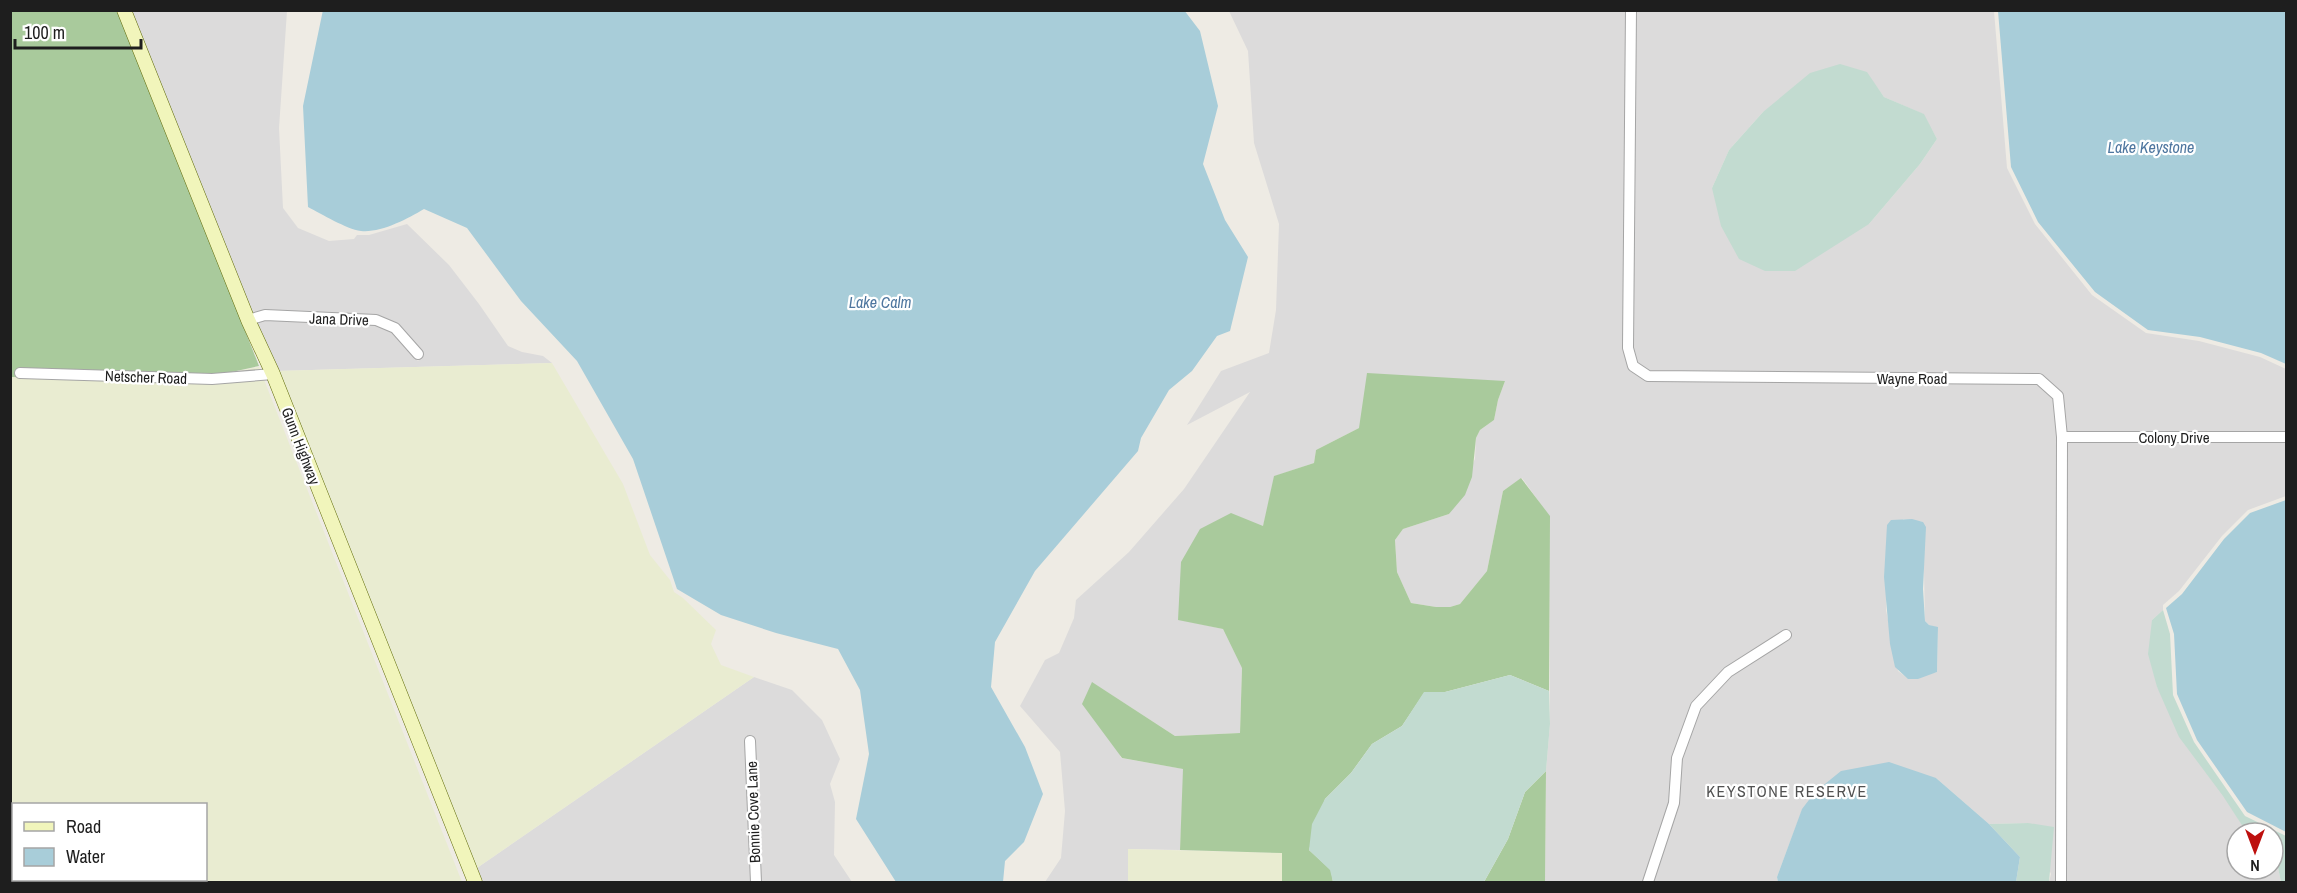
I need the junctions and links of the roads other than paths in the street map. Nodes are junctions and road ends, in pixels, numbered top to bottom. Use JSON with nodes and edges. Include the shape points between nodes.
{"nodes":[{"id":1,"x":124,"y":10,"type":"edge"},
{"id":2,"x":1631,"y":10,"type":"edge"},
{"id":3,"x":248,"y":320,"type":"junction"},
{"id":4,"x":418,"y":354,"type":"dead end"},
{"id":5,"x":20,"y":373,"type":"dead end"},
{"id":6,"x":273,"y":374,"type":"junction"},
{"id":7,"x":2062,"y":437,"type":"junction"},
{"id":8,"x":2286,"y":437,"type":"edge"},
{"id":9,"x":1786,"y":635,"type":"dead end"},
{"id":10,"x":750,"y":741,"type":"dead end"},
{"id":11,"x":475,"y":882,"type":"edge"},
{"id":12,"x":756,"y":882,"type":"edge"},
{"id":13,"x":1648,"y":882,"type":"edge"},
{"id":14,"x":2061,"y":882,"type":"edge"}],
"edges":[{"from":1,"to":3,"type":"main road","name":"Gunn Highway"},
{"from":2,"to":7,"type":"street","name":"Wayne Road","via":[[1628,348],[1633,366],[1648,376],[2039,379],[2058,396]]},
{"from":3,"to":4,"type":"street","name":"Jana Drive","via":[[265,315],[376,320],[395,328]]},
{"from":3,"to":6,"type":"main road","name":"Gunn Highway"},
{"from":5,"to":6,"type":"street","name":"Netscher Road","via":[[212,379]]},
{"from":6,"to":11,"type":"main road","name":"Gunn Highway"},
{"from":7,"to":8,"type":"street","name":"Colony Drive"},
{"from":7,"to":14,"type":"street","name":"Wayne Road"},
{"from":9,"to":13,"type":"street","via":[[1728,672],[1696,706],[1677,758],[1674,804]]},
{"from":10,"to":12,"type":"street","name":"Bonnie Cove Lane"}]}
